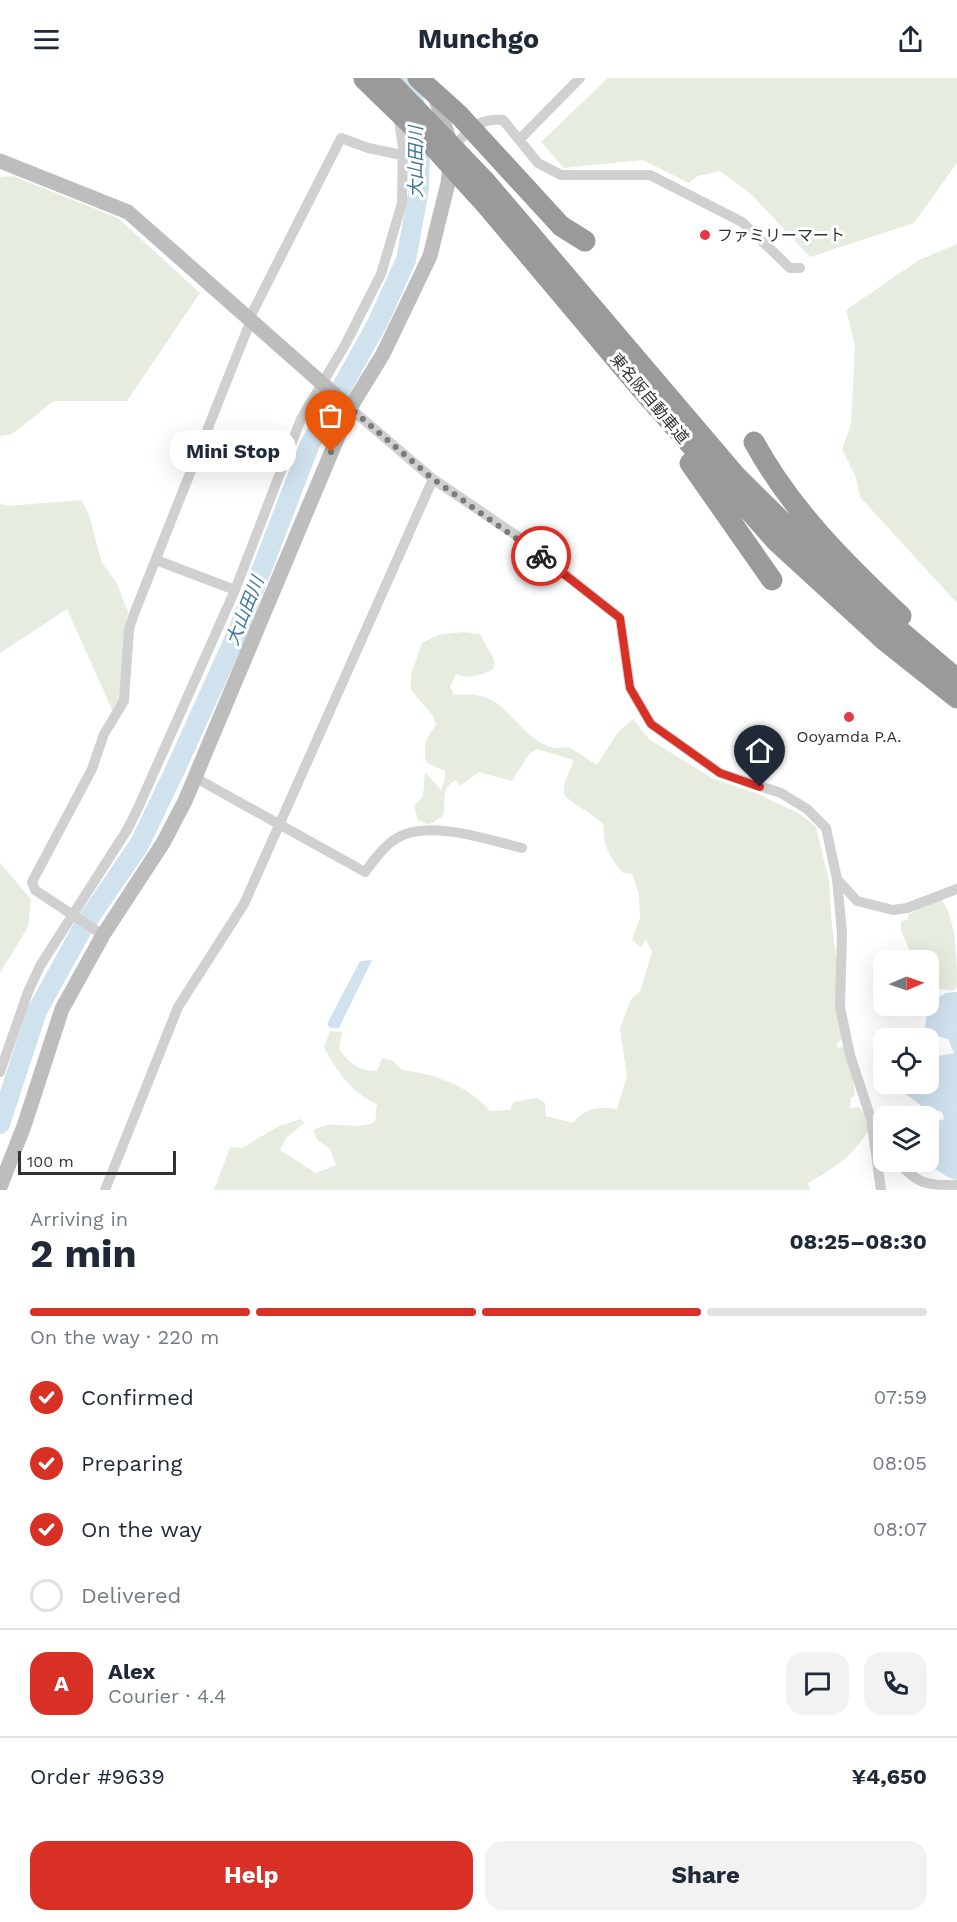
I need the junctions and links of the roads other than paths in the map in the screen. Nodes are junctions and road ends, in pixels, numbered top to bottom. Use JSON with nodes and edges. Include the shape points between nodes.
{"nodes":[{"id":1,"x":364,"y":78,"type":"edge"},
{"id":2,"x":386,"y":78,"type":"edge"},
{"id":3,"x":391,"y":78,"type":"edge"},
{"id":4,"x":418,"y":78,"type":"edge"},
{"id":5,"x":430,"y":78,"type":"edge"},
{"id":6,"x":581,"y":78,"type":"edge"},
{"id":7,"x":519,"y":140,"type":"junction"},
{"id":8,"x":452,"y":148,"type":"junction"},
{"id":9,"x":402,"y":155,"type":"junction"},
{"id":10,"x":0,"y":161,"type":"edge"},
{"id":11,"x":585,"y":241,"type":"dead end"},
{"id":12,"x":800,"y":268,"type":"dead end"},
{"id":13,"x":250,"y":320,"type":"junction"},
{"id":14,"x":323,"y":385,"type":"junction"},
{"id":15,"x":642,"y":390,"type":"junction"},
{"id":16,"x":348,"y":406,"type":"junction"},
{"id":17,"x":754,"y":442,"type":"dead end"},
{"id":18,"x":433,"y":479,"type":"junction"},
{"id":19,"x":156,"y":560,"type":"junction"},
{"id":20,"x":772,"y":580,"type":"dead end"},
{"id":21,"x":235,"y":590,"type":"junction"},
{"id":22,"x":957,"y":669,"type":"edge"},
{"id":23,"x":957,"y":679,"type":"edge"},
{"id":24,"x":957,"y":698,"type":"edge"},
{"id":25,"x":194,"y":777,"type":"junction"},
{"id":26,"x":282,"y":824,"type":"junction"},
{"id":27,"x":522,"y":848,"type":"dead end"},
{"id":28,"x":837,"y":879,"type":"junction"},
{"id":29,"x":957,"y":889,"type":"edge"},
{"id":30,"x":71,"y":914,"type":"junction"},
{"id":31,"x":103,"y":935,"type":"junction"},
{"id":32,"x":0,"y":1030,"type":"edge"},
{"id":33,"x":12,"y":1035,"type":"junction"},
{"id":34,"x":0,"y":1072,"type":"edge"},
{"id":35,"x":873,"y":1130,"type":"edge"},
{"id":36,"x":879,"y":1172,"type":"edge"},
{"id":37,"x":907,"y":1172,"type":"edge"},
{"id":38,"x":957,"y":1185,"type":"edge"},
{"id":39,"x":0,"y":1187,"type":"edge"},
{"id":40,"x":105,"y":1190,"type":"edge"},
{"id":41,"x":881,"y":1190,"type":"edge"}],
"edges":[{"from":1,"to":15,"type":"highway","name":"東名阪自動車道","bridge":true,"via":[[488,207]]},
{"from":2,"to":23,"type":"highway","name":"東名阪自動車道","bridge":true,"via":[[486,181],[736,476],[847,586]]},
{"from":3,"to":9,"type":"street"},
{"from":4,"to":11,"type":"highway","bridge":true,"via":[[459,115],[561,226]]},
{"from":5,"to":8,"type":"street"},
{"from":6,"to":7,"type":"street"},
{"from":7,"to":8,"type":"street","via":[[503,120],[488,119],[477,124]]},
{"from":7,"to":12,"type":"street","via":[[538,164],[561,175],[650,175],[742,222],[790,268]]},
{"from":8,"to":16,"type":"street","via":[[448,183],[430,255],[383,354]]},
{"from":9,"to":13,"type":"street","via":[[341,138]]},
{"from":9,"to":14,"type":"street","via":[[402,203],[381,274]]},
{"from":10,"to":13,"type":"street","via":[[128,212]]},
{"from":13,"to":14,"type":"street"},
{"from":13,"to":19,"type":"street"},
{"from":14,"to":16,"type":"street"},
{"from":14,"to":21,"type":"street","via":[[301,419],[285,455]]},
{"from":15,"to":20,"type":"highway","via":[[653,414]]},
{"from":15,"to":24,"type":"highway","name":"東名阪自動車道","via":[[777,542],[884,640]]},
{"from":16,"to":18,"type":"street"},
{"from":16,"to":25,"type":"street"},
{"from":17,"to":22,"type":"highway","via":[[774,479],[807,522]]},
{"from":18,"to":26,"type":"street"},
{"from":18,"to":28,"type":"street","via":[[517,536],[620,618],[630,688],[651,724],[720,773],[781,793],[807,809],[826,828]]},
{"from":19,"to":21,"type":"street"},
{"from":19,"to":30,"type":"street","via":[[129,629],[124,701],[32,882],[35,890]]},
{"from":21,"to":30,"type":"street","via":[[127,830]]},
{"from":25,"to":26,"type":"street"},
{"from":25,"to":31,"type":"street","via":[[163,843]]},
{"from":26,"to":27,"type":"street","via":[[365,872],[387,846],[412,833],[448,832]]},
{"from":26,"to":40,"type":"street","via":[[244,904],[178,1007]]},
{"from":28,"to":29,"type":"street","via":[[857,901],[893,910]]},
{"from":28,"to":35,"type":"street","via":[[842,933],[840,1006]]},
{"from":30,"to":31,"type":"street"},
{"from":30,"to":33,"type":"street","via":[[32,983]]},
{"from":31,"to":39,"type":"street","via":[[62,1009]]},
{"from":32,"to":33,"type":"street"},
{"from":33,"to":34,"type":"street"},
{"from":36,"to":41,"type":"street"},
{"from":37,"to":38,"type":"street","via":[[925,1185]]}]}
